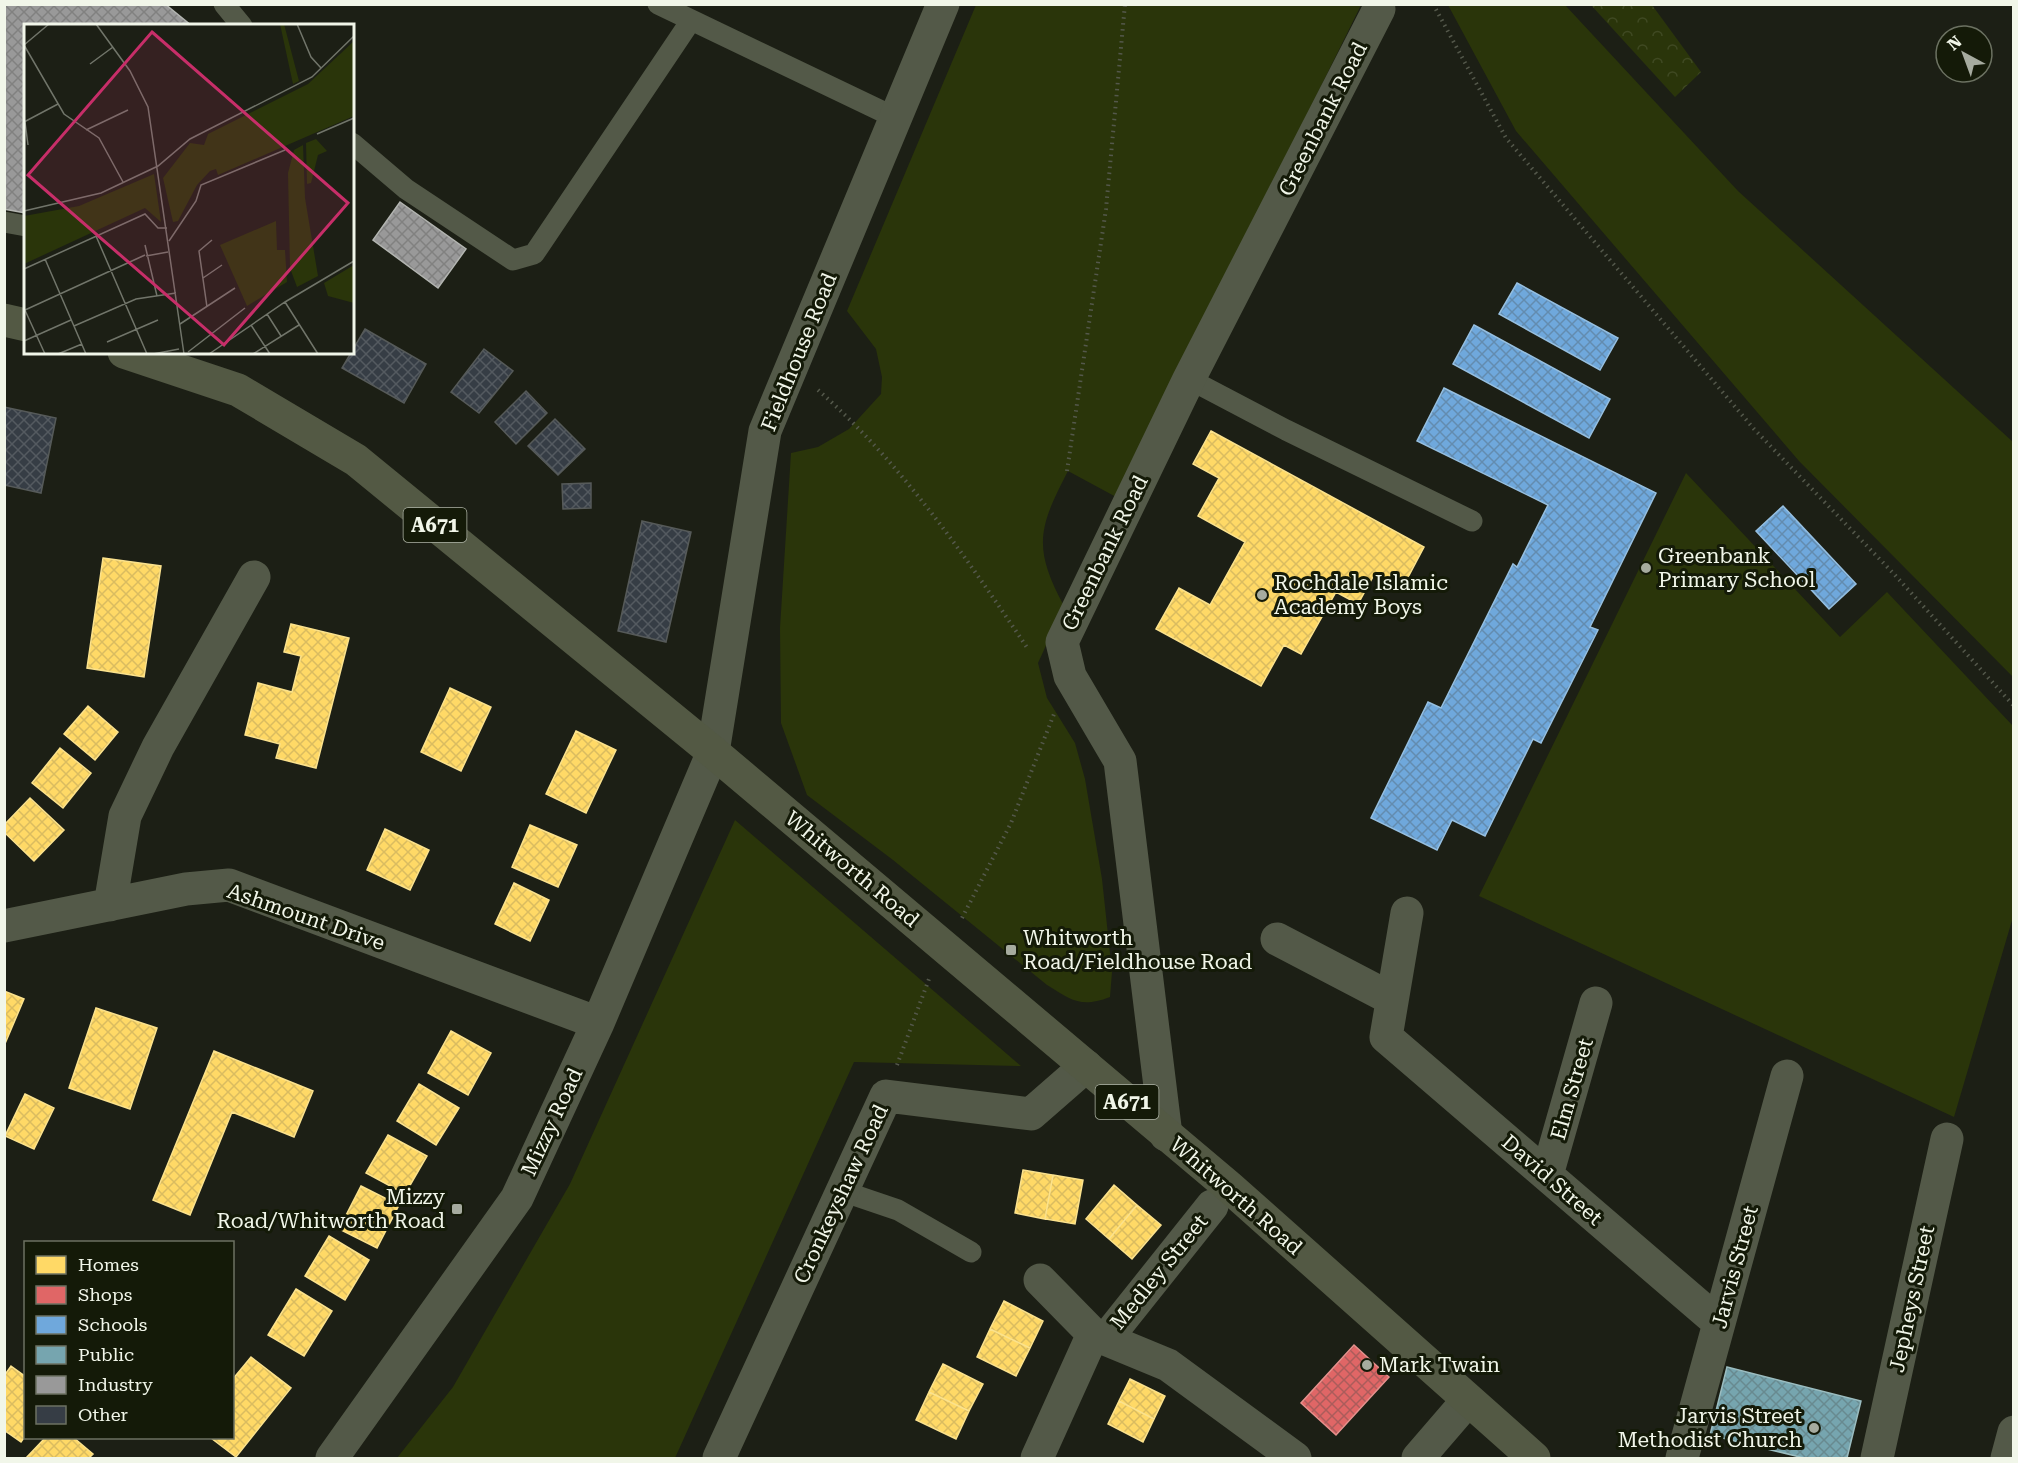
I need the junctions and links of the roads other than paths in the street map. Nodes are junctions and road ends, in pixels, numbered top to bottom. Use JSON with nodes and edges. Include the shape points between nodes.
{"nodes":[{"id":1,"x":224,"y":4,"type":"edge"},
{"id":2,"x":658,"y":4,"type":"edge"},
{"id":3,"x":943,"y":4,"type":"edge"},
{"id":4,"x":1379,"y":9,"type":"dead end"},
{"id":5,"x":690,"y":22,"type":"junction"},
{"id":6,"x":240,"y":24,"type":"edge"},
{"id":7,"x":896,"y":118,"type":"junction"},
{"id":8,"x":354,"y":145,"type":"edge"},
{"id":9,"x":4,"y":222,"type":"edge"},
{"id":10,"x":24,"y":226,"type":"edge"},
{"id":11,"x":4,"y":320,"type":"edge"},
{"id":12,"x":24,"y":325,"type":"edge"},
{"id":13,"x":133,"y":354,"type":"edge"},
{"id":14,"x":1189,"y":379,"type":"junction"},
{"id":15,"x":1472,"y":521,"type":"dead end"},
{"id":16,"x":254,"y":577,"type":"dead end"},
{"id":17,"x":713,"y":752,"type":"junction"},
{"id":18,"x":110,"y":904,"type":"junction"},
{"id":19,"x":1407,"y":913,"type":"dead end"},
{"id":20,"x":4,"y":926,"type":"edge"},
{"id":21,"x":1277,"y":939,"type":"dead end"},
{"id":22,"x":1392,"y":999,"type":"junction"},
{"id":23,"x":1596,"y":1003,"type":"dead end"},
{"id":24,"x":598,"y":1023,"type":"junction"},
{"id":25,"x":1086,"y":1066,"type":"junction"},
{"id":26,"x":1787,"y":1076,"type":"dead end"},
{"id":27,"x":1166,"y":1135,"type":"junction"},
{"id":28,"x":1947,"y":1139,"type":"dead end"},
{"id":29,"x":1547,"y":1175,"type":"junction"},
{"id":30,"x":842,"y":1191,"type":"junction"},
{"id":31,"x":1212,"y":1206,"type":"dead end"},
{"id":32,"x":970,"y":1252,"type":"dead end"},
{"id":33,"x":1040,"y":1280,"type":"dead end"},
{"id":34,"x":1719,"y":1323,"type":"junction"},
{"id":35,"x":1099,"y":1336,"type":"junction"},
{"id":36,"x":1468,"y":1400,"type":"junction"},
{"id":37,"x":2013,"y":1432,"type":"edge"},
{"id":38,"x":332,"y":1458,"type":"edge"},
{"id":39,"x":719,"y":1458,"type":"edge"},
{"id":40,"x":1037,"y":1458,"type":"edge"},
{"id":41,"x":1296,"y":1458,"type":"edge"},
{"id":42,"x":1418,"y":1458,"type":"edge"},
{"id":43,"x":1534,"y":1458,"type":"edge"},
{"id":44,"x":1682,"y":1458,"type":"edge"},
{"id":45,"x":1877,"y":1458,"type":"edge"},
{"id":46,"x":2007,"y":1458,"type":"edge"}],
"edges":[{"from":1,"to":6,"type":"lane"},
{"from":2,"to":5,"type":"lane"},
{"from":3,"to":7,"type":"street","name":"Fieldhouse Road"},
{"from":4,"to":14,"type":"street","name":"Greenbank Road"},
{"from":5,"to":7,"type":"lane"},
{"from":5,"to":8,"type":"lane","via":[[534,254],[513,260],[406,189]]},
{"from":7,"to":17,"type":"street","name":"Fieldhouse Road","via":[[765,432]]},
{"from":9,"to":10,"type":"lane"},
{"from":11,"to":12,"type":"main road"},
{"from":13,"to":17,"type":"main road","name":"Whitworth Road","number":"A671","via":[[238,390],[356,460]]},
{"from":14,"to":15,"type":"lane"},
{"from":14,"to":27,"type":"street","name":"Greenbank Road","via":[[1062,642],[1070,676],[1120,761]]},
{"from":16,"to":18,"type":"street","via":[[158,747],[125,816]]},
{"from":17,"to":24,"type":"street","name":"Mizzy Road"},
{"from":17,"to":25,"type":"main road","name":"Whitworth Road","number":"A671"},
{"from":18,"to":20,"type":"street","name":"Ashmount Drive"},
{"from":18,"to":24,"type":"street","name":"Ashmount Drive","via":[[229,885]]},
{"from":19,"to":22,"type":"street"},
{"from":21,"to":22,"type":"street"},
{"from":22,"to":29,"type":"street","name":"David Street","via":[[1386,1037]]},
{"from":23,"to":29,"type":"street","name":"Elm Street"},
{"from":24,"to":38,"type":"street","name":"Mizzy Road","via":[[517,1198]]},
{"from":25,"to":27,"type":"main road","name":"Whitworth Road","number":"A671"},
{"from":25,"to":30,"type":"street","name":"Cronkeyshaw Road","via":[[1031,1114],[886,1096]]},
{"from":26,"to":34,"type":"street","name":"Jarvis Street"},
{"from":27,"to":36,"type":"main road","name":"Whitworth Road","number":"A671"},
{"from":28,"to":45,"type":"street","name":"Jepheys Street"},
{"from":29,"to":34,"type":"street","name":"David Street"},
{"from":30,"to":32,"type":"lane","via":[[898,1210]]},
{"from":30,"to":39,"type":"street","name":"Cronkeyshaw Road"},
{"from":31,"to":35,"type":"street","name":"Medley Street"},
{"from":33,"to":35,"type":"street"},
{"from":34,"to":44,"type":"street","name":"Jarvis Street"},
{"from":35,"to":40,"type":"street","name":"Medley Street"},
{"from":35,"to":41,"type":"street","via":[[1168,1365]]},
{"from":36,"to":42,"type":"street"},
{"from":36,"to":43,"type":"main road","name":"Whitworth Road","number":"A671"},
{"from":37,"to":46,"type":"street"}]}
